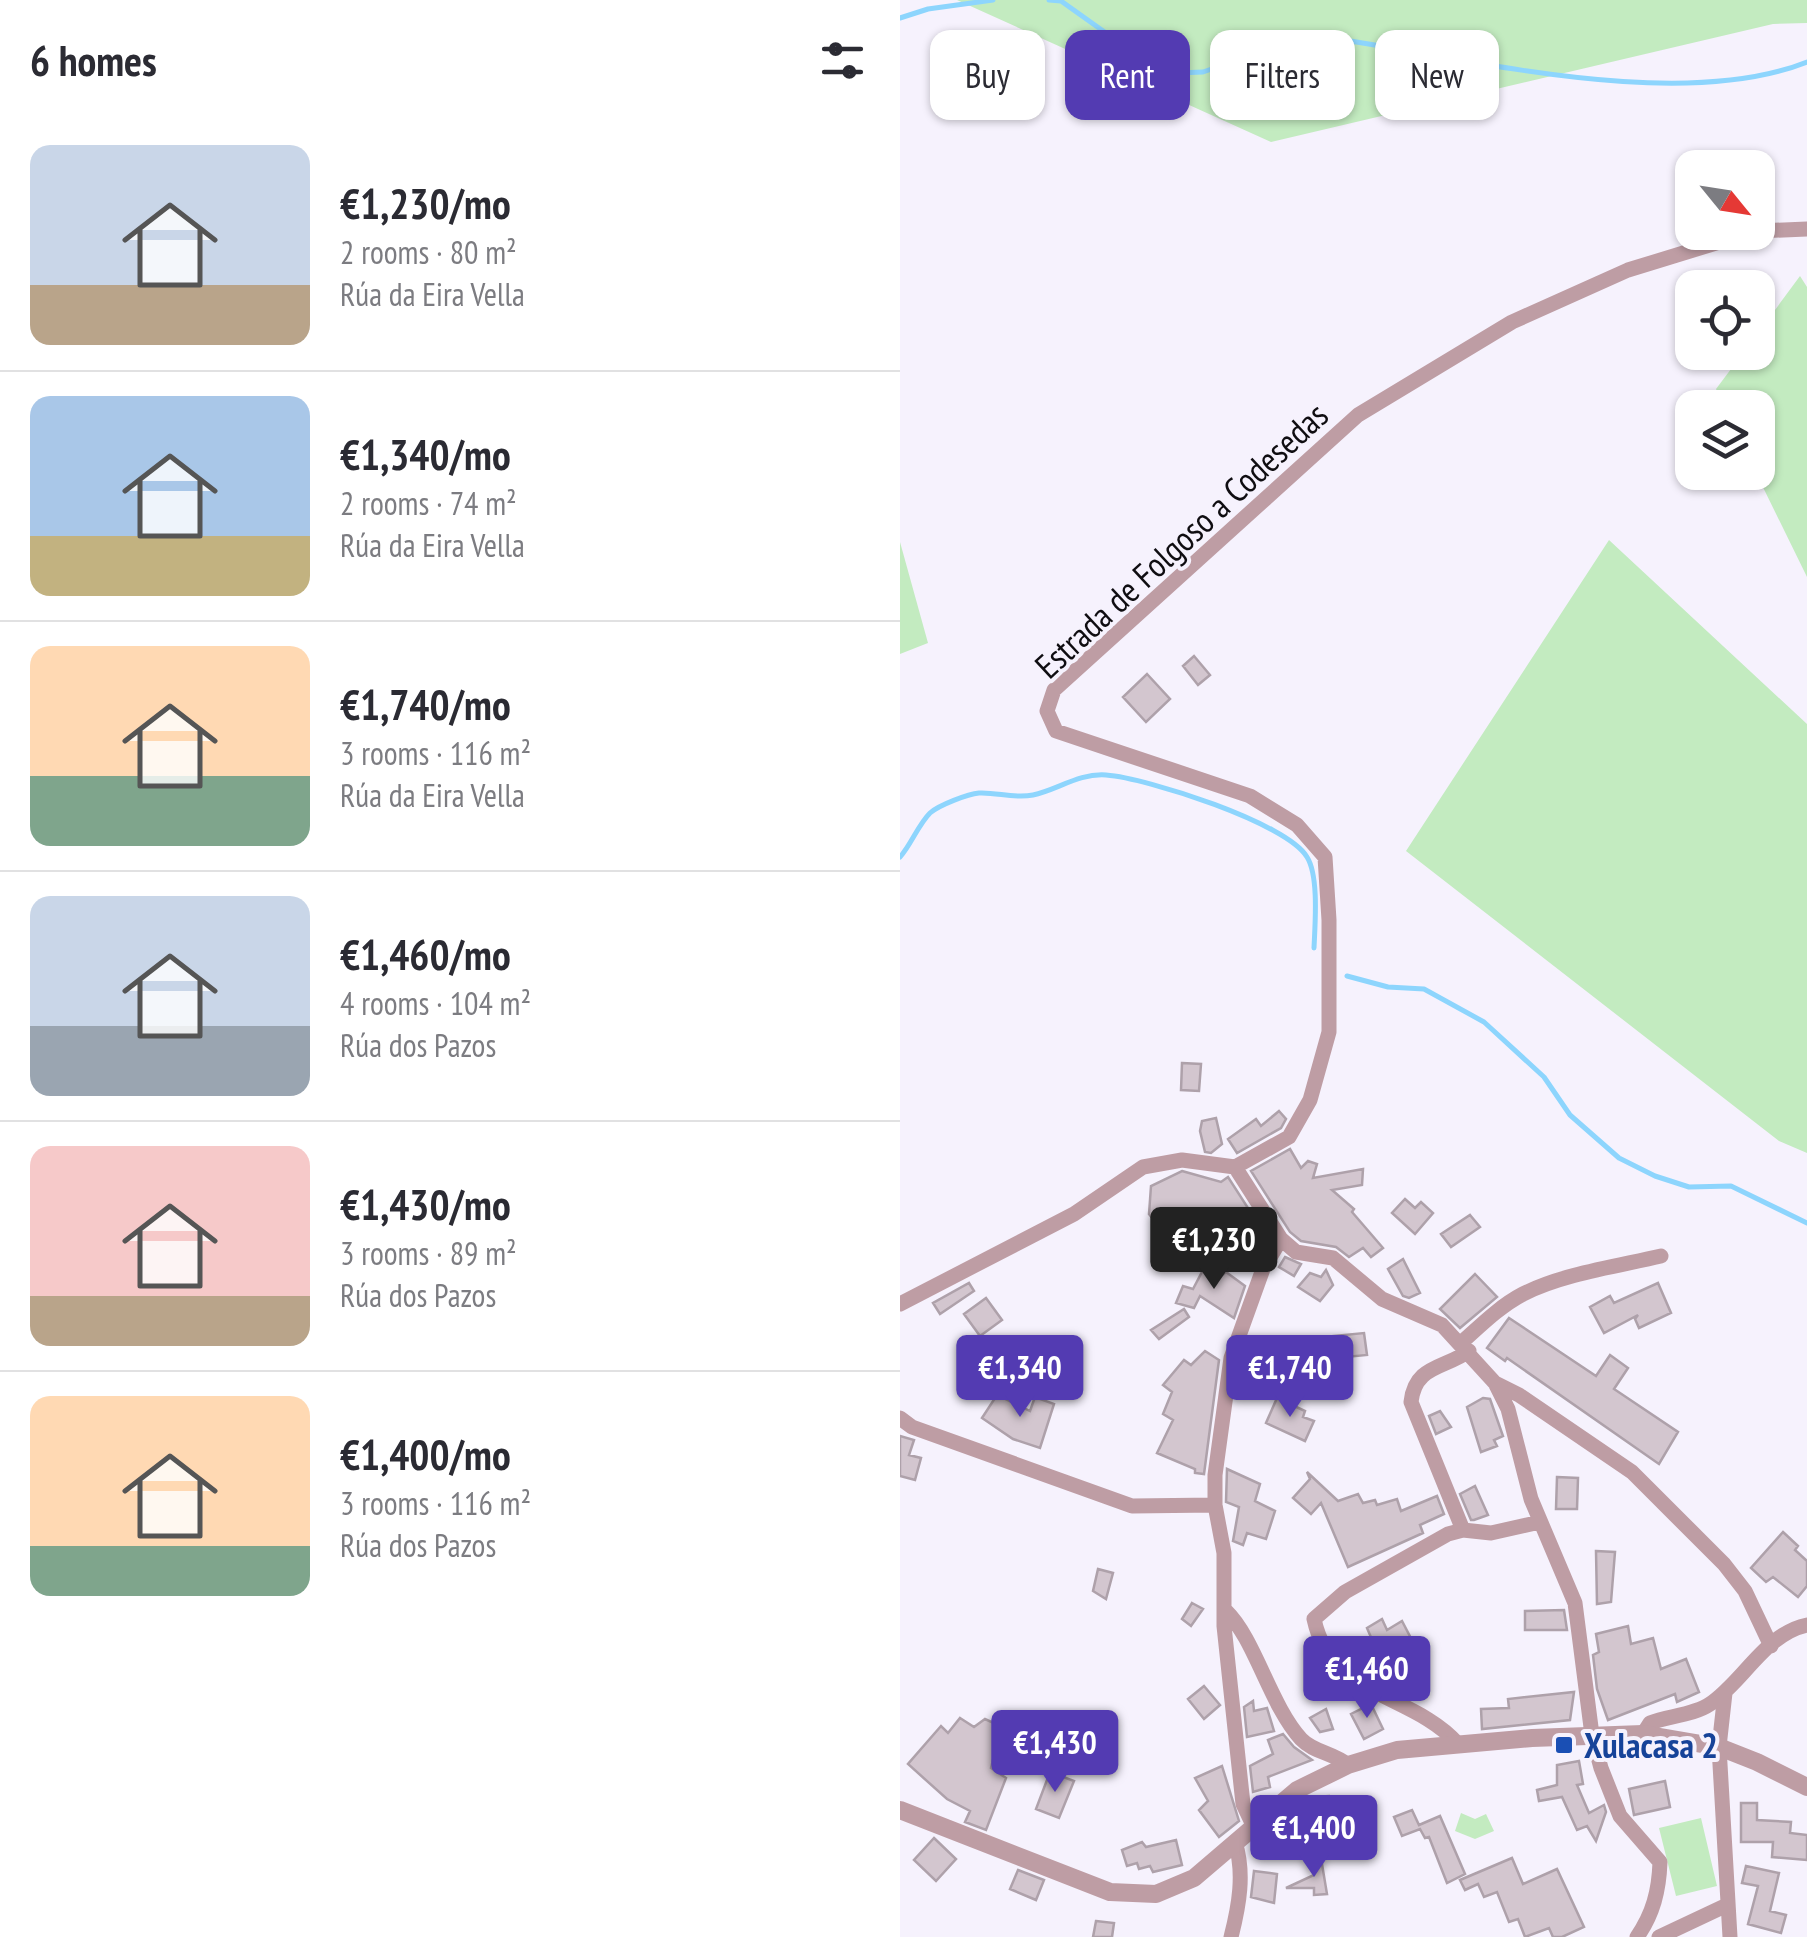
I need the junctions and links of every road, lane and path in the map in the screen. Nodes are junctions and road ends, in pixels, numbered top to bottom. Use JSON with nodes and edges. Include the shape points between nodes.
{"nodes":[{"id":1,"x":1807,"y":229,"type":"edge"},
{"id":2,"x":1775,"y":231,"type":"edge"},
{"id":3,"x":1695,"y":250,"type":"edge"},
{"id":4,"x":1235,"y":1167,"type":"junction"},
{"id":5,"x":1281,"y":1238,"type":"junction"},
{"id":6,"x":1661,"y":1256,"type":"dead end"},
{"id":7,"x":900,"y":1304,"type":"edge"},
{"id":8,"x":1465,"y":1347,"type":"junction"},
{"id":9,"x":1496,"y":1383,"type":"junction"},
{"id":10,"x":900,"y":1418,"type":"edge"},
{"id":11,"x":1215,"y":1504,"type":"junction"},
{"id":12,"x":1540,"y":1522,"type":"junction"},
{"id":13,"x":1463,"y":1530,"type":"junction"},
{"id":14,"x":1226,"y":1612,"type":"junction"},
{"id":15,"x":1807,"y":1625,"type":"edge"},
{"id":16,"x":1771,"y":1646,"type":"junction"},
{"id":17,"x":1725,"y":1693,"type":"junction"},
{"id":18,"x":1643,"y":1734,"type":"junction"},
{"id":19,"x":1592,"y":1735,"type":"junction"},
{"id":20,"x":1458,"y":1744,"type":"junction"},
{"id":21,"x":1718,"y":1747,"type":"junction"},
{"id":22,"x":1348,"y":1765,"type":"junction"},
{"id":23,"x":1807,"y":1788,"type":"edge"},
{"id":24,"x":900,"y":1810,"type":"edge"},
{"id":25,"x":1253,"y":1825,"type":"junction"},
{"id":26,"x":1236,"y":1842,"type":"junction"},
{"id":27,"x":1727,"y":1905,"type":"junction"},
{"id":28,"x":1231,"y":1937,"type":"edge"},
{"id":29,"x":1637,"y":1937,"type":"edge"},
{"id":30,"x":1659,"y":1937,"type":"edge"},
{"id":31,"x":1730,"y":1937,"type":"edge"}],
"edges":[{"from":1,"to":2,"type":"street","name":"Estrada de Folgoso a Codesedas"},
{"from":3,"to":4,"type":"street","name":"Estrada de Folgoso a Codesedas","via":[[1628,270],[1512,322],[1358,415],[1054,690],[1047,710],[1056,731],[1250,796],[1297,825],[1325,856],[1329,1032],[1310,1100],[1289,1138]]},
{"from":4,"to":5,"type":"street"},
{"from":4,"to":7,"type":"street","via":[[1182,1160],[1142,1167],[1074,1214]]},
{"from":5,"to":8,"type":"street","via":[[1296,1252],[1334,1258],[1382,1299],[1442,1325]]},
{"from":5,"to":11,"type":"street","via":[[1230,1358]]},
{"from":6,"to":8,"type":"street","via":[[1524,1294],[1487,1319]]},
{"from":8,"to":9,"type":"street"},
{"from":8,"to":13,"type":"street","via":[[1424,1374],[1413,1386],[1412,1402]]},
{"from":9,"to":12,"type":"street"},
{"from":9,"to":16,"type":"street","via":[[1632,1472],[1745,1590]]},
{"from":10,"to":11,"type":"street","via":[[912,1428],[1132,1506]]},
{"from":11,"to":14,"type":"street"},
{"from":12,"to":13,"type":"street","via":[[1491,1533]]},
{"from":12,"to":19,"type":"street","via":[[1575,1603]]},
{"from":13,"to":20,"type":"street","via":[[1345,1592],[1314,1619],[1349,1678],[1444,1727]]},
{"from":14,"to":22,"type":"street","via":[[1299,1737]]},
{"from":14,"to":25,"type":"street","via":[[1244,1804]]},
{"from":15,"to":16,"type":"street"},
{"from":16,"to":17,"type":"street"},
{"from":17,"to":18,"type":"street","via":[[1705,1708],[1650,1723]]},
{"from":17,"to":21,"type":"street"},
{"from":18,"to":19,"type":"street"},
{"from":18,"to":21,"type":"street"},
{"from":19,"to":20,"type":"street"},
{"from":19,"to":29,"type":"street","via":[[1620,1816],[1660,1862],[1659,1887]]},
{"from":20,"to":22,"type":"street","via":[[1397,1750]]},
{"from":21,"to":23,"type":"street"},
{"from":21,"to":27,"type":"street"},
{"from":22,"to":25,"type":"street","via":[[1298,1790]]},
{"from":24,"to":26,"type":"street","via":[[1110,1892],[1156,1894],[1194,1878]]},
{"from":25,"to":26,"type":"street"},
{"from":26,"to":28,"type":"street","via":[[1241,1881]]},
{"from":27,"to":30,"type":"street"},
{"from":27,"to":31,"type":"street"}]}
